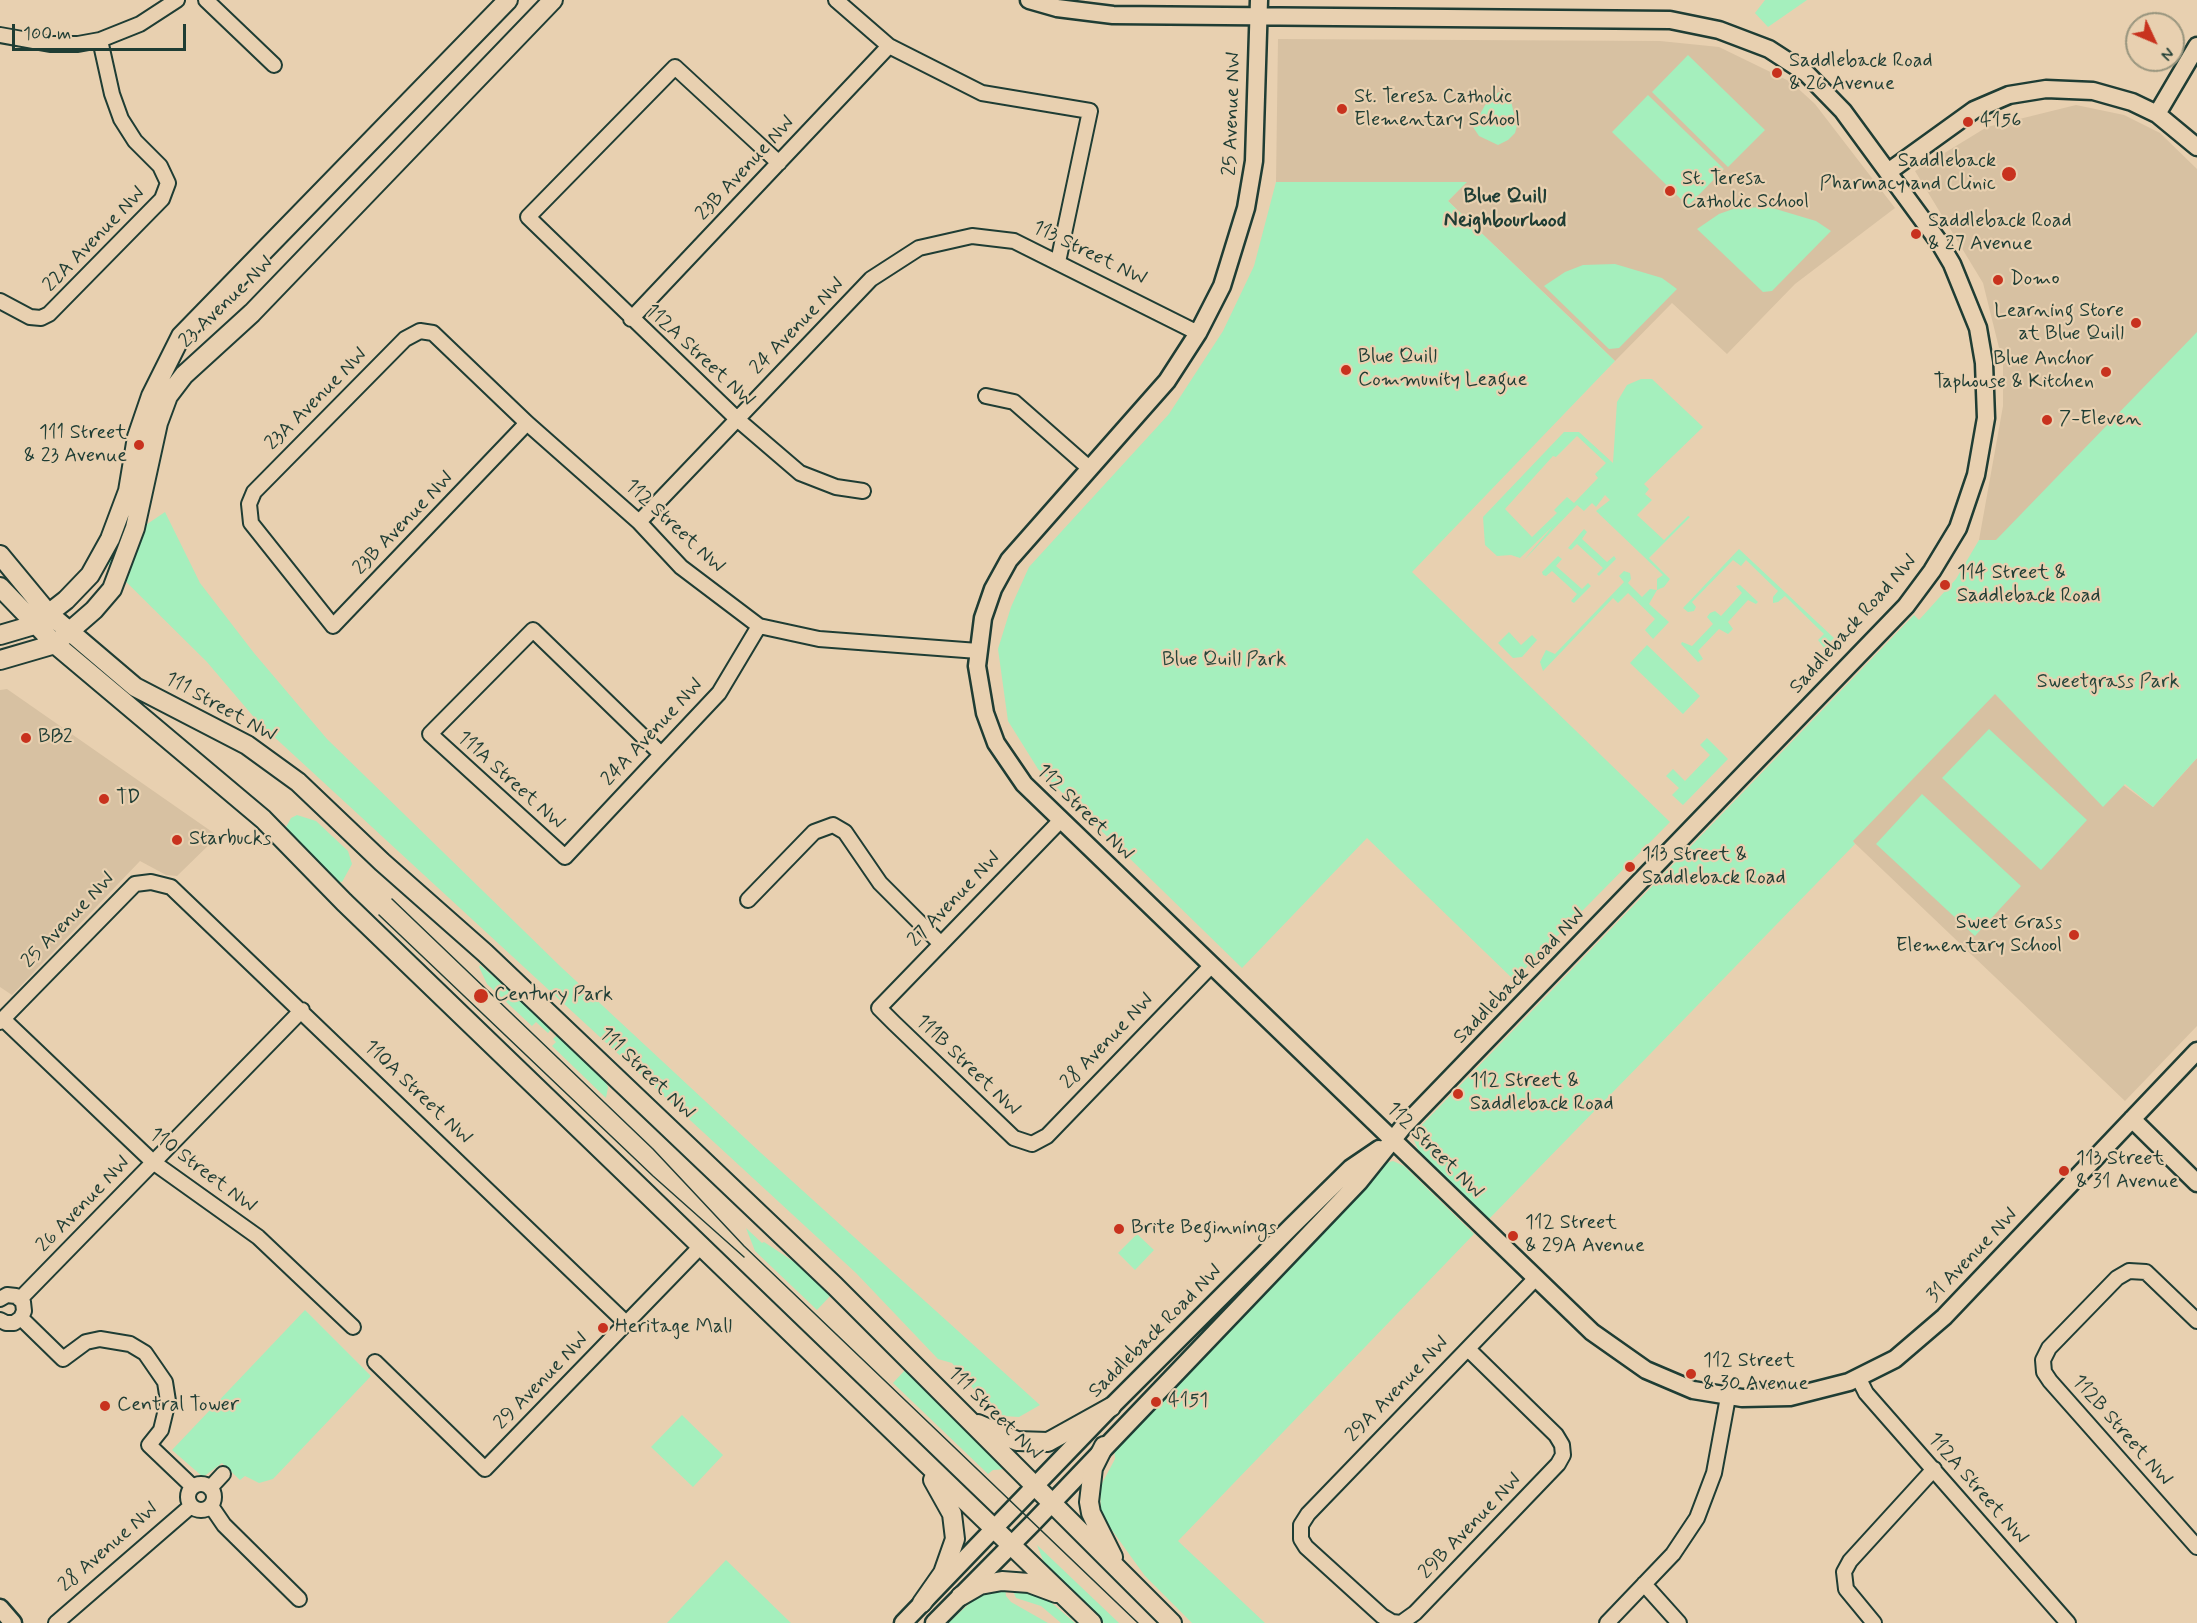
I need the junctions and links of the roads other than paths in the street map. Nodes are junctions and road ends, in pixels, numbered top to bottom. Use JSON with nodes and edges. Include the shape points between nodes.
{"nodes":[{"id":1,"x":177,"y":0,"type":"edge"},
{"id":2,"x":206,"y":0,"type":"edge"},
{"id":3,"x":508,"y":0,"type":"edge"},
{"id":4,"x":554,"y":0,"type":"edge"},
{"id":5,"x":836,"y":0,"type":"edge"},
{"id":6,"x":1029,"y":0,"type":"edge"},
{"id":7,"x":1259,"y":8,"type":"edge"},
{"id":8,"x":0,"y":35,"type":"edge"},
{"id":9,"x":100,"y":40,"type":"junction"},
{"id":10,"x":889,"y":46,"type":"junction"},
{"id":11,"x":2197,"y":46,"type":"edge"},
{"id":12,"x":274,"y":65,"type":"dead end"},
{"id":13,"x":2157,"y":114,"type":"junction"},
{"id":14,"x":2197,"y":147,"type":"edge"},
{"id":15,"x":778,"y":163,"type":"junction"},
{"id":16,"x":1888,"y":172,"type":"junction"},
{"id":17,"x":920,"y":248,"type":"joint"},
{"id":18,"x":1058,"y":262,"type":"junction"},
{"id":19,"x":0,"y":301,"type":"edge"},
{"id":20,"x":631,"y":319,"type":"junction"},
{"id":21,"x":420,"y":331,"type":"joint"},
{"id":22,"x":1198,"y":333,"type":"junction"},
{"id":23,"x":986,"y":396,"type":"dead end"},
{"id":24,"x":737,"y":419,"type":"junction"},
{"id":25,"x":527,"y":423,"type":"junction"},
{"id":26,"x":1089,"y":468,"type":"junction"},
{"id":27,"x":863,"y":491,"type":"dead end"},
{"id":28,"x":639,"y":522,"type":"junction"},
{"id":29,"x":0,"y":555,"type":"edge"},
{"id":30,"x":0,"y":587,"type":"edge"},
{"id":31,"x":41,"y":619,"type":"junction"},
{"id":32,"x":333,"y":626,"type":"joint"},
{"id":33,"x":759,"y":626,"type":"junction"},
{"id":34,"x":69,"y":631,"type":"junction"},
{"id":35,"x":0,"y":634,"type":"edge"},
{"id":36,"x":54,"y":644,"type":"junction"},
{"id":37,"x":978,"y":651,"type":"junction"},
{"id":38,"x":0,"y":660,"type":"edge"},
{"id":39,"x":661,"y":754,"type":"junction"},
{"id":40,"x":1061,"y":820,"type":"junction"},
{"id":41,"x":565,"y":856,"type":"joint"},
{"id":42,"x":180,"y":893,"type":"joint"},
{"id":43,"x":748,"y":900,"type":"dead end"},
{"id":44,"x":941,"y":944,"type":"junction"},
{"id":45,"x":1210,"y":966,"type":"junction"},
{"id":46,"x":879,"y":1008,"type":"joint"},
{"id":47,"x":302,"y":1010,"type":"junction"},
{"id":48,"x":1,"y":1017,"type":"edge"},
{"id":49,"x":2197,"y":1051,"type":"edge"},
{"id":50,"x":2132,"y":1119,"type":"junction"},
{"id":51,"x":1392,"y":1140,"type":"junction"},
{"id":52,"x":1032,"y":1144,"type":"joint"},
{"id":53,"x":153,"y":1162,"type":"junction"},
{"id":54,"x":2197,"y":1183,"type":"edge"},
{"id":55,"x":702,"y":1245,"type":"junction"},
{"id":56,"x":1535,"y":1279,"type":"junction"},
{"id":57,"x":0,"y":1299,"type":"edge"},
{"id":58,"x":20,"y":1299,"type":"junction"},
{"id":59,"x":21,"y":1318,"type":"junction"},
{"id":60,"x":0,"y":1320,"type":"edge"},
{"id":61,"x":2197,"y":1321,"type":"edge"},
{"id":62,"x":626,"y":1323,"type":"junction"},
{"id":63,"x":353,"y":1327,"type":"dead end"},
{"id":64,"x":1467,"y":1349,"type":"junction"},
{"id":65,"x":375,"y":1362,"type":"dead end"},
{"id":66,"x":1859,"y":1379,"type":"junction"},
{"id":67,"x":1728,"y":1397,"type":"junction"},
{"id":68,"x":1111,"y":1407,"type":"junction"},
{"id":69,"x":968,"y":1419,"type":"junction"},
{"id":70,"x":1104,"y":1446,"type":"junction"},
{"id":71,"x":918,"y":1455,"type":"junction"},
{"id":72,"x":1934,"y":1470,"type":"junction"},
{"id":73,"x":224,"y":1474,"type":"dead end"},
{"id":74,"x":1034,"y":1486,"type":"junction"},
{"id":75,"x":193,"y":1487,"type":"junction"},
{"id":76,"x":210,"y":1488,"type":"junction"},
{"id":77,"x":1051,"y":1503,"type":"junction"},
{"id":78,"x":191,"y":1506,"type":"junction"},
{"id":79,"x":211,"y":1506,"type":"junction"},
{"id":80,"x":993,"y":1528,"type":"junction"},
{"id":81,"x":1011,"y":1546,"type":"junction"},
{"id":82,"x":2197,"y":1547,"type":"edge"},
{"id":83,"x":1121,"y":1572,"type":"junction"},
{"id":84,"x":1644,"y":1584,"type":"junction"},
{"id":85,"x":1063,"y":1595,"type":"junction"},
{"id":86,"x":961,"y":1596,"type":"junction"},
{"id":87,"x":299,"y":1599,"type":"dead end"},
{"id":88,"x":922,"y":1603,"type":"junction"},
{"id":89,"x":0,"y":1608,"type":"edge"},
{"id":90,"x":13,"y":1623,"type":"edge"},
{"id":91,"x":56,"y":1623,"type":"edge"},
{"id":92,"x":903,"y":1623,"type":"edge"},
{"id":93,"x":933,"y":1623,"type":"edge"},
{"id":94,"x":1092,"y":1623,"type":"edge"},
{"id":95,"x":1172,"y":1623,"type":"edge"},
{"id":96,"x":1397,"y":1623,"type":"edge"},
{"id":97,"x":1607,"y":1623,"type":"edge"},
{"id":98,"x":1679,"y":1623,"type":"edge"},
{"id":99,"x":1874,"y":1623,"type":"edge"},
{"id":100,"x":2068,"y":1623,"type":"edge"}],
"edges":[{"from":1,"to":9,"type":"street","via":[[140,24]]},
{"from":2,"to":12,"type":"street"},
{"from":3,"to":31,"type":"main road","name":"23 Avenue NW","via":[[181,336],[137,437],[128,490],[110,539],[90,575]]},
{"from":4,"to":34,"type":"main road","name":"23 Avenue NW","via":[[252,313],[184,375],[168,396],[158,423],[135,528],[112,589]]},
{"from":5,"to":10,"type":"street"},
{"from":6,"to":7,"type":"street","name":"Saddleback Road NW","via":[[1113,15]]},
{"from":7,"to":16,"type":"street","name":"Saddleback Road NW","via":[[1692,23],[1762,45],[1806,73],[1844,111]]},
{"from":7,"to":22,"type":"street","name":"25 Avenue NW","via":[[1256,134],[1249,197],[1226,277]]},
{"from":8,"to":9,"type":"street","via":[[50,44]]},
{"from":9,"to":19,"type":"street","name":"22A Avenue NW","via":[[121,119],[135,141],[160,166],[168,183],[162,199],[54,310],[41,318],[30,317]]},
{"from":10,"to":15,"type":"street","name":"23B Avenue NW"},
{"from":10,"to":18,"type":"street","via":[[982,93],[1090,111]]},
{"from":11,"to":13,"type":"street"},
{"from":13,"to":14,"type":"street"},
{"from":13,"to":16,"type":"street","via":[[2093,91],[2062,88],[2020,93],[1974,110]]},
{"from":15,"to":20,"type":"street","name":"23B Avenue NW"},
{"from":15,"to":20,"type":"street","name":"112A Street NW","via":[[675,67],[528,217]]},
{"from":16,"to":51,"type":"street","name":"Saddleback Road NW","via":[[1952,264],[1979,335],[1986,418],[1976,475],[1958,528],[1906,606]]},
{"from":17,"to":18,"type":"street","name":"113 Street NW","via":[[972,236],[1014,241]]},
{"from":17,"to":24,"type":"street","name":"24 Avenue NW","via":[[871,279]]},
{"from":18,"to":22,"type":"street","name":"113 Street NW"},
{"from":20,"to":24,"type":"street","name":"112A Street NW"},
{"from":21,"to":25,"type":"street","name":"112 Street NW","via":[[434,333]]},
{"from":21,"to":32,"type":"street","name":"23A Avenue NW","via":[[405,339],[255,492],[249,504],[251,523]]},
{"from":22,"to":26,"type":"street","name":"25 Avenue NW","via":[[1153,398]]},
{"from":23,"to":26,"type":"street","via":[[1014,402]]},
{"from":24,"to":27,"type":"street","name":"112A Street NW","via":[[800,473],[836,487]]},
{"from":24,"to":28,"type":"street","name":"24 Avenue NW"},
{"from":25,"to":28,"type":"street","name":"112 Street NW"},
{"from":25,"to":32,"type":"street","name":"23B Avenue NW"},
{"from":26,"to":37,"type":"street","name":"25 Avenue NW","via":[[1009,560],[988,603]]},
{"from":28,"to":33,"type":"street","name":"112 Street NW","via":[[681,567]]},
{"from":29,"to":31,"type":"main road","name":"111 Street NW"},
{"from":30,"to":31,"type":"main road","name":"111 Street NW"},
{"from":31,"to":34,"type":"main road","name":"111 Street NW"},
{"from":31,"to":35,"type":"main road","name":"23 Avenue NW"},
{"from":31,"to":36,"type":"main road","name":"111 Street NW"},
{"from":33,"to":37,"type":"street","name":"112 Street NW","via":[[819,639]]},
{"from":33,"to":39,"type":"street","name":"24A Avenue NW","via":[[718,693]]},
{"from":34,"to":36,"type":"main road","name":"23 Avenue NW"},
{"from":34,"to":69,"type":"main road","name":"111 Street NW","via":[[135,687],[246,745],[298,782],[545,1008]]},
{"from":36,"to":38,"type":"main road","name":"23 Avenue NW"},
{"from":36,"to":55,"type":"main road","name":"111 Street NW","via":[[263,819],[344,902]]},
{"from":37,"to":40,"type":"street","name":"112 Street NW","via":[[981,695],[996,743],[1024,784]]},
{"from":39,"to":41,"type":"street","name":"24A Avenue NW"},
{"from":39,"to":41,"type":"street","name":"111A Street NW","via":[[533,630],[430,734]]},
{"from":40,"to":44,"type":"street","name":"27 Avenue NW"},
{"from":40,"to":45,"type":"street","name":"112 Street NW"},
{"from":42,"to":47,"type":"street","name":"110A Street NW"},
{"from":42,"to":48,"type":"street","name":"25 Avenue NW","via":[[162,884],[135,884]]},
{"from":43,"to":44,"type":"street","via":[[814,832],[833,825],[845,832],[880,883]]},
{"from":44,"to":46,"type":"street","name":"27 Avenue NW"},
{"from":45,"to":51,"type":"street","name":"112 Street NW"},
{"from":45,"to":52,"type":"street","name":"28 Avenue NW","via":[[1047,1136]]},
{"from":46,"to":52,"type":"street","name":"111B Street NW","via":[[1014,1138]]},
{"from":47,"to":53,"type":"street","name":"26 Avenue NW"},
{"from":47,"to":62,"type":"street","name":"110A Street NW"},
{"from":48,"to":53,"type":"street","name":"110 Street NW"},
{"from":49,"to":50,"type":"street","name":"31 Avenue NW"},
{"from":50,"to":54,"type":"street"},
{"from":50,"to":66,"type":"street","name":"31 Avenue NW","via":[[1933,1328],[1901,1354]]},
{"from":51,"to":56,"type":"street","name":"112 Street NW"},
{"from":51,"to":68,"type":"street","name":"Saddleback Road NW","via":[[1351,1168]]},
{"from":51,"to":70,"type":"street","name":"Saddleback Road NW","via":[[1359,1182]]},
{"from":53,"to":58,"type":"street","name":"26 Avenue NW"},
{"from":53,"to":63,"type":"street","name":"110 Street NW","via":[[258,1237]]},
{"from":55,"to":62,"type":"street","name":"29 Avenue NW"},
{"from":55,"to":71,"type":"main road","name":"111 Street NW"},
{"from":56,"to":64,"type":"street","name":"29A Avenue NW"},
{"from":56,"to":67,"type":"street","name":"112 Street NW","via":[[1631,1362],[1679,1385]]},
{"from":57,"to":58,"type":"street","via":[[12,1295]]},
{"from":58,"to":59,"type":"street","via":[[24,1311]]},
{"from":59,"to":60,"type":"street","via":[[10,1324]]},
{"from":59,"to":75,"type":"street","via":[[63,1359],[86,1342],[100,1339],[130,1344],[145,1353],[165,1382],[168,1401],[161,1430],[149,1445]]},
{"from":61,"to":82,"type":"street","name":"112B Street NW","via":[[2151,1276],[2135,1269],[2117,1278],[2049,1348],[2043,1366],[2050,1381]]},
{"from":62,"to":65,"type":"street","name":"29 Avenue NW","via":[[485,1468]]},
{"from":64,"to":96,"type":"street","name":"29B Avenue NW","via":[[1556,1435],[1564,1450],[1558,1464],[1415,1613]]},
{"from":64,"to":96,"type":"street","name":"29A Avenue NW","via":[[1308,1514],[1301,1526],[1300,1535],[1306,1547],[1382,1616]]},
{"from":66,"to":67,"type":"street","name":"31 Avenue NW","via":[[1790,1397]]},
{"from":66,"to":72,"type":"street","name":"112A Street NW","via":[[1866,1393]]},
{"from":67,"to":84,"type":"street","via":[[1714,1473],[1704,1503],[1679,1547]]},
{"from":68,"to":69,"type":"main road","via":[[1048,1442],[1017,1441]]},
{"from":68,"to":74,"type":"street","name":"Saddleback Road NW"},
{"from":69,"to":74,"type":"main road","name":"111 Street NW"},
{"from":70,"to":77,"type":"street","name":"Saddleback Road NW"},
{"from":70,"to":83,"type":"main road","via":[[1089,1489],[1091,1513]]},
{"from":71,"to":80,"type":"main road","name":"111 Street NW"},
{"from":71,"to":88,"type":"main road","via":[[946,1501],[955,1531],[947,1566]]},
{"from":72,"to":99,"type":"street","via":[[1850,1561],[1843,1577],[1846,1589]]},
{"from":72,"to":100,"type":"street","name":"112A Street NW"},
{"from":73,"to":76,"type":"street"},
{"from":74,"to":77,"type":"main road","name":"111 Street NW"},
{"from":74,"to":80,"type":"street"},
{"from":75,"to":76,"type":"street","via":[[201,1484]]},
{"from":75,"to":78,"type":"street","via":[[188,1494]]},
{"from":76,"to":79,"type":"street","via":[[214,1498]]},
{"from":77,"to":81,"type":"street"},
{"from":77,"to":83,"type":"main road","name":"111 Street NW"},
{"from":78,"to":79,"type":"street","via":[[203,1510]]},
{"from":78,"to":91,"type":"street","name":"28 Avenue NW"},
{"from":79,"to":87,"type":"street","via":[[224,1525]]},
{"from":80,"to":81,"type":"main road","name":"111 Street NW"},
{"from":80,"to":88,"type":"street"},
{"from":81,"to":85,"type":"main road","name":"111 Street NW"},
{"from":81,"to":86,"type":"street"},
{"from":83,"to":95,"type":"main road","name":"111 Street NW"},
{"from":84,"to":97,"type":"street"},
{"from":84,"to":98,"type":"street"},
{"from":85,"to":86,"type":"main road","via":[[1029,1583],[1008,1581],[984,1584]]},
{"from":85,"to":94,"type":"main road","name":"111 Street NW"},
{"from":86,"to":93,"type":"street"},
{"from":88,"to":92,"type":"street"},
{"from":89,"to":90,"type":"street"}]}
